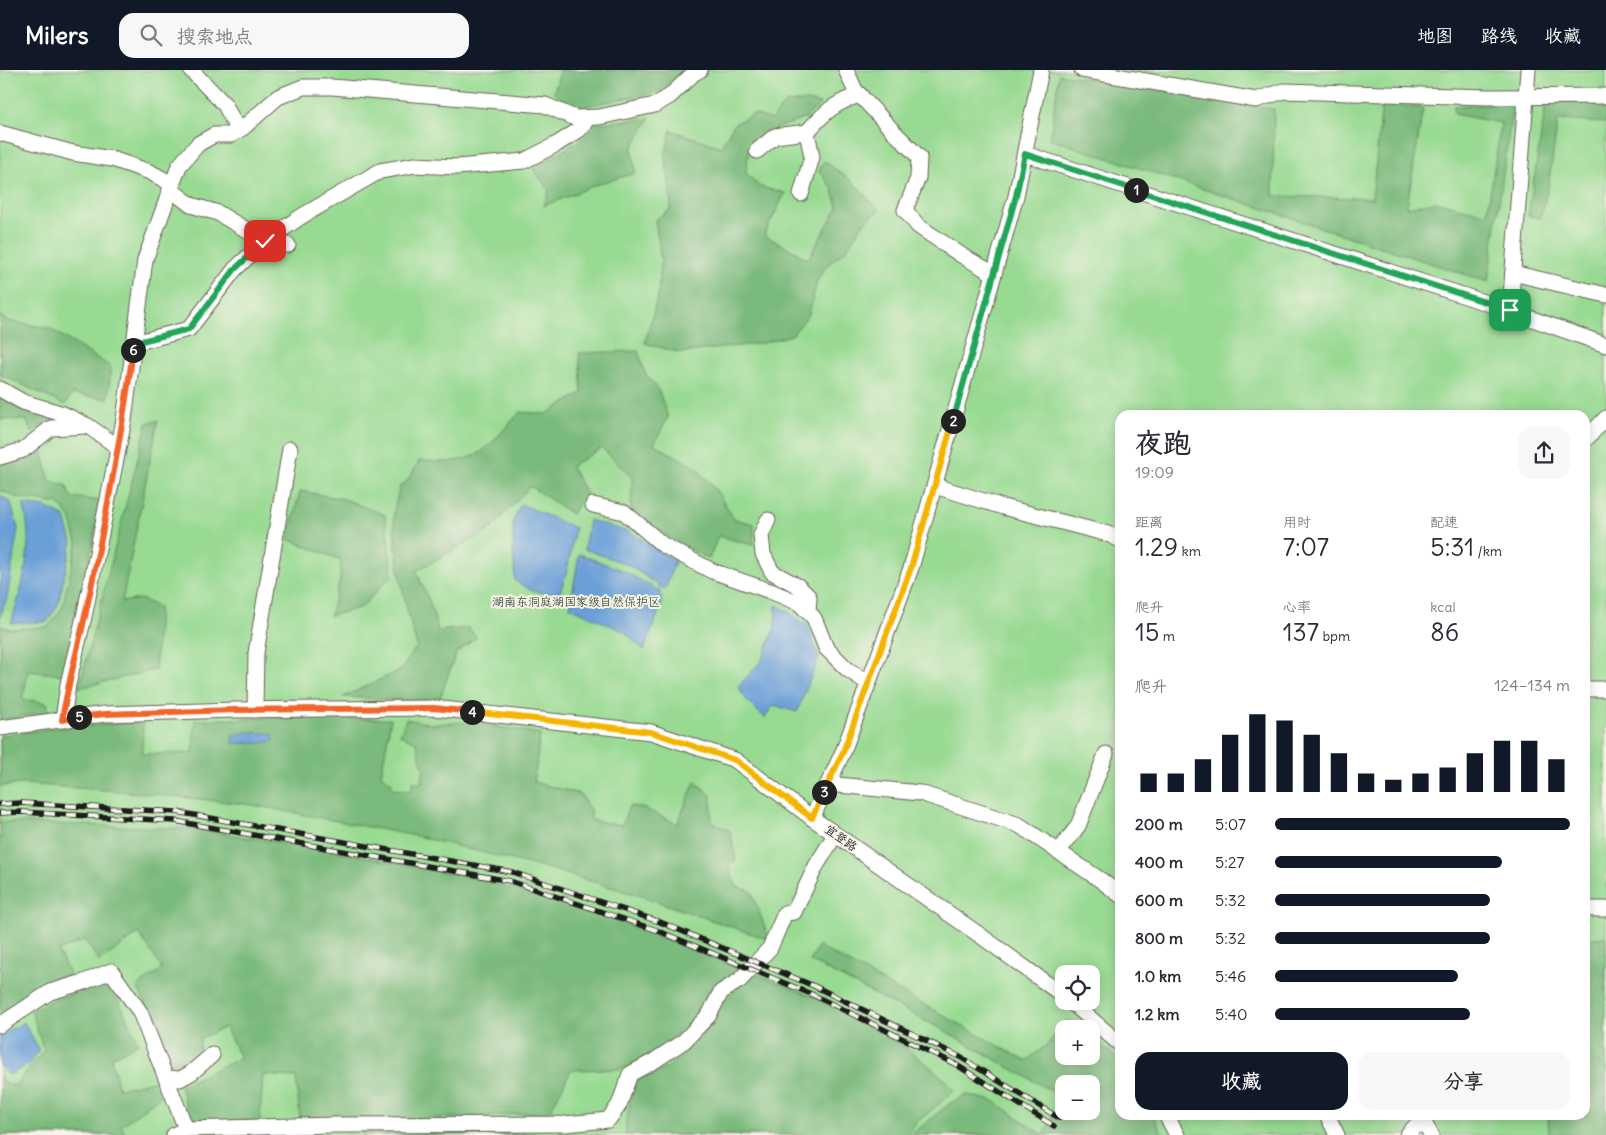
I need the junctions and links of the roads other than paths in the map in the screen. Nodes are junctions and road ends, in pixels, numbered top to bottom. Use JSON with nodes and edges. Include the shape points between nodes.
{"nodes":[{"id":1,"x":191,"y":70,"type":"edge"},
{"id":2,"x":700,"y":70,"type":"edge"},
{"id":3,"x":846,"y":70,"type":"edge"},
{"id":4,"x":1041,"y":70,"type":"edge"},
{"id":5,"x":1082,"y":70,"type":"edge"},
{"id":6,"x":1528,"y":70,"type":"edge"},
{"id":7,"x":860,"y":95,"type":"junction"},
{"id":8,"x":1606,"y":96,"type":"edge"},
{"id":9,"x":1526,"y":97,"type":"junction"},
{"id":10,"x":588,"y":118,"type":"junction"},
{"id":11,"x":238,"y":131,"type":"junction"},
{"id":12,"x":807,"y":132,"type":"junction"},
{"id":13,"x":0,"y":134,"type":"edge"},
{"id":14,"x":758,"y":151,"type":"dead end"},
{"id":15,"x":1025,"y":154,"type":"junction"},
{"id":16,"x":171,"y":187,"type":"junction"},
{"id":17,"x":801,"y":194,"type":"dead end"},
{"id":18,"x":265,"y":241,"type":"junction"},
{"id":19,"x":288,"y":245,"type":"dead end"},
{"id":20,"x":1513,"y":273,"type":"junction"},
{"id":21,"x":994,"y":274,"type":"junction"},
{"id":22,"x":1606,"y":295,"type":"edge"},
{"id":23,"x":1510,"y":310,"type":"junction"},
{"id":24,"x":134,"y":343,"type":"junction"},
{"id":25,"x":1606,"y":345,"type":"edge"},
{"id":26,"x":0,"y":389,"type":"edge"},
{"id":27,"x":1606,"y":418,"type":"edge"},
{"id":28,"x":88,"y":426,"type":"junction"},
{"id":29,"x":1590,"y":435,"type":"edge"},
{"id":30,"x":118,"y":447,"type":"junction"},
{"id":31,"x":290,"y":449,"type":"dead end"},
{"id":32,"x":0,"y":457,"type":"edge"},
{"id":33,"x":934,"y":486,"type":"junction"},
{"id":34,"x":593,"y":505,"type":"dead end"},
{"id":35,"x":768,"y":520,"type":"dead end"},
{"id":36,"x":1115,"y":538,"type":"edge"},
{"id":37,"x":808,"y":612,"type":"junction"},
{"id":38,"x":868,"y":683,"type":"junction"},
{"id":39,"x":1590,"y":689,"type":"edge"},
{"id":40,"x":1606,"y":689,"type":"edge"},
{"id":41,"x":255,"y":710,"type":"junction"},
{"id":42,"x":62,"y":720,"type":"junction"},
{"id":43,"x":0,"y":728,"type":"edge"},
{"id":44,"x":1106,"y":754,"type":"dead end"},
{"id":45,"x":828,"y":784,"type":"junction"},
{"id":46,"x":812,"y":818,"type":"junction"},
{"id":47,"x":836,"y":835,"type":"junction"},
{"id":48,"x":1058,"y":852,"type":"junction"},
{"id":49,"x":1115,"y":891,"type":"edge"},
{"id":50,"x":1590,"y":909,"type":"edge"},
{"id":51,"x":1606,"y":909,"type":"edge"},
{"id":52,"x":1055,"y":989,"type":"edge"},
{"id":53,"x":1080,"y":1010,"type":"edge"},
{"id":54,"x":0,"y":1025,"type":"edge"},
{"id":55,"x":1115,"y":1040,"type":"edge"},
{"id":56,"x":212,"y":1055,"type":"dead end"},
{"id":57,"x":166,"y":1078,"type":"junction"},
{"id":58,"x":1169,"y":1120,"type":"edge"},
{"id":59,"x":1330,"y":1120,"type":"edge"},
{"id":60,"x":1420,"y":1120,"type":"edge"},
{"id":61,"x":1425,"y":1120,"type":"edge"},
{"id":62,"x":180,"y":1132,"type":"edge"},
{"id":63,"x":1177,"y":1135,"type":"edge"},
{"id":64,"x":1337,"y":1135,"type":"edge"},
{"id":65,"x":1407,"y":1135,"type":"edge"},
{"id":66,"x":1431,"y":1135,"type":"edge"}],
"edges":[{"from":1,"to":11,"type":"street","via":[[225,105]]},
{"from":2,"to":10,"type":"street","via":[[655,105]]},
{"from":3,"to":7,"type":"street"},
{"from":4,"to":15,"type":"street"},
{"from":5,"to":9,"type":"street","via":[[1256,100],[1284,92]]},
{"from":6,"to":9,"type":"street"},
{"from":7,"to":12,"type":"street","via":[[842,100]]},
{"from":7,"to":21,"type":"street","via":[[919,157],[918,178],[905,210],[918,226]]},
{"from":8,"to":9,"type":"street"},
{"from":9,"to":20,"type":"street"},
{"from":10,"to":11,"type":"street","via":[[575,118],[545,105],[332,87],[303,88],[278,97]]},
{"from":10,"to":18,"type":"street","via":[[579,130],[524,161],[457,167],[415,165],[380,171]]},
{"from":11,"to":16,"type":"street","via":[[231,136],[214,135],[198,144],[179,166]]},
{"from":12,"to":14,"type":"street","via":[[775,136]]},
{"from":12,"to":17,"type":"street","via":[[812,157]]},
{"from":13,"to":16,"type":"street","via":[[73,153],[112,159],[150,172]]},
{"from":15,"to":21,"type":"street"},
{"from":15,"to":23,"type":"street"},
{"from":16,"to":18,"type":"street","via":[[191,205],[218,214]]},
{"from":16,"to":24,"type":"street","via":[[145,260]]},
{"from":18,"to":19,"type":"street"},
{"from":18,"to":24,"type":"street","via":[[235,269],[189,329]]},
{"from":20,"to":22,"type":"street"},
{"from":20,"to":23,"type":"street"},
{"from":21,"to":33,"type":"street"},
{"from":23,"to":25,"type":"street"},
{"from":24,"to":30,"type":"street"},
{"from":26,"to":28,"type":"street","via":[[22,402],[63,414]]},
{"from":27,"to":29,"type":"street"},
{"from":28,"to":30,"type":"street"},
{"from":28,"to":32,"type":"street","via":[[51,428],[23,450]]},
{"from":30,"to":42,"type":"street"},
{"from":31,"to":41,"type":"street","via":[[256,654]]},
{"from":33,"to":36,"type":"street"},
{"from":33,"to":38,"type":"street","via":[[911,568]]},
{"from":34,"to":37,"type":"street","via":[[624,512],[663,545],[704,567],[799,603]]},
{"from":35,"to":37,"type":"street","via":[[761,535],[763,554],[772,572],[798,586],[809,597]]},
{"from":37,"to":38,"type":"street","via":[[814,618],[826,648],[847,669]]},
{"from":38,"to":45,"type":"street"},
{"from":39,"to":40,"type":"street"},
{"from":41,"to":42,"type":"street","name":"宜登路","via":[[105,714]]},
{"from":41,"to":46,"type":"street","name":"宜登路","via":[[434,708],[651,732],[735,760]]},
{"from":42,"to":43,"type":"street","name":"宜登路"},
{"from":44,"to":48,"type":"street","via":[[1078,826]]},
{"from":45,"to":46,"type":"street"},
{"from":45,"to":48,"type":"street","via":[[920,793],[1018,825]]},
{"from":46,"to":47,"type":"street","name":"宜登路"},
{"from":47,"to":52,"type":"street","name":"宜登路"},
{"from":47,"to":62,"type":"street","via":[[816,866],[794,912],[785,913],[770,948],[740,980],[721,992],[709,1015],[684,1041],[630,1074],[619,1105],[608,1120],[565,1124],[334,1125]]},
{"from":48,"to":49,"type":"street"},
{"from":50,"to":51,"type":"street"},
{"from":53,"to":55,"type":"street"},
{"from":54,"to":57,"type":"street","via":[[50,992],[111,971],[140,1012]]},
{"from":56,"to":57,"type":"street","via":[[180,1079]]},
{"from":57,"to":62,"type":"street"},
{"from":58,"to":63,"type":"street"},
{"from":59,"to":64,"type":"street"},
{"from":60,"to":65,"type":"street"},
{"from":61,"to":66,"type":"street"}]}
